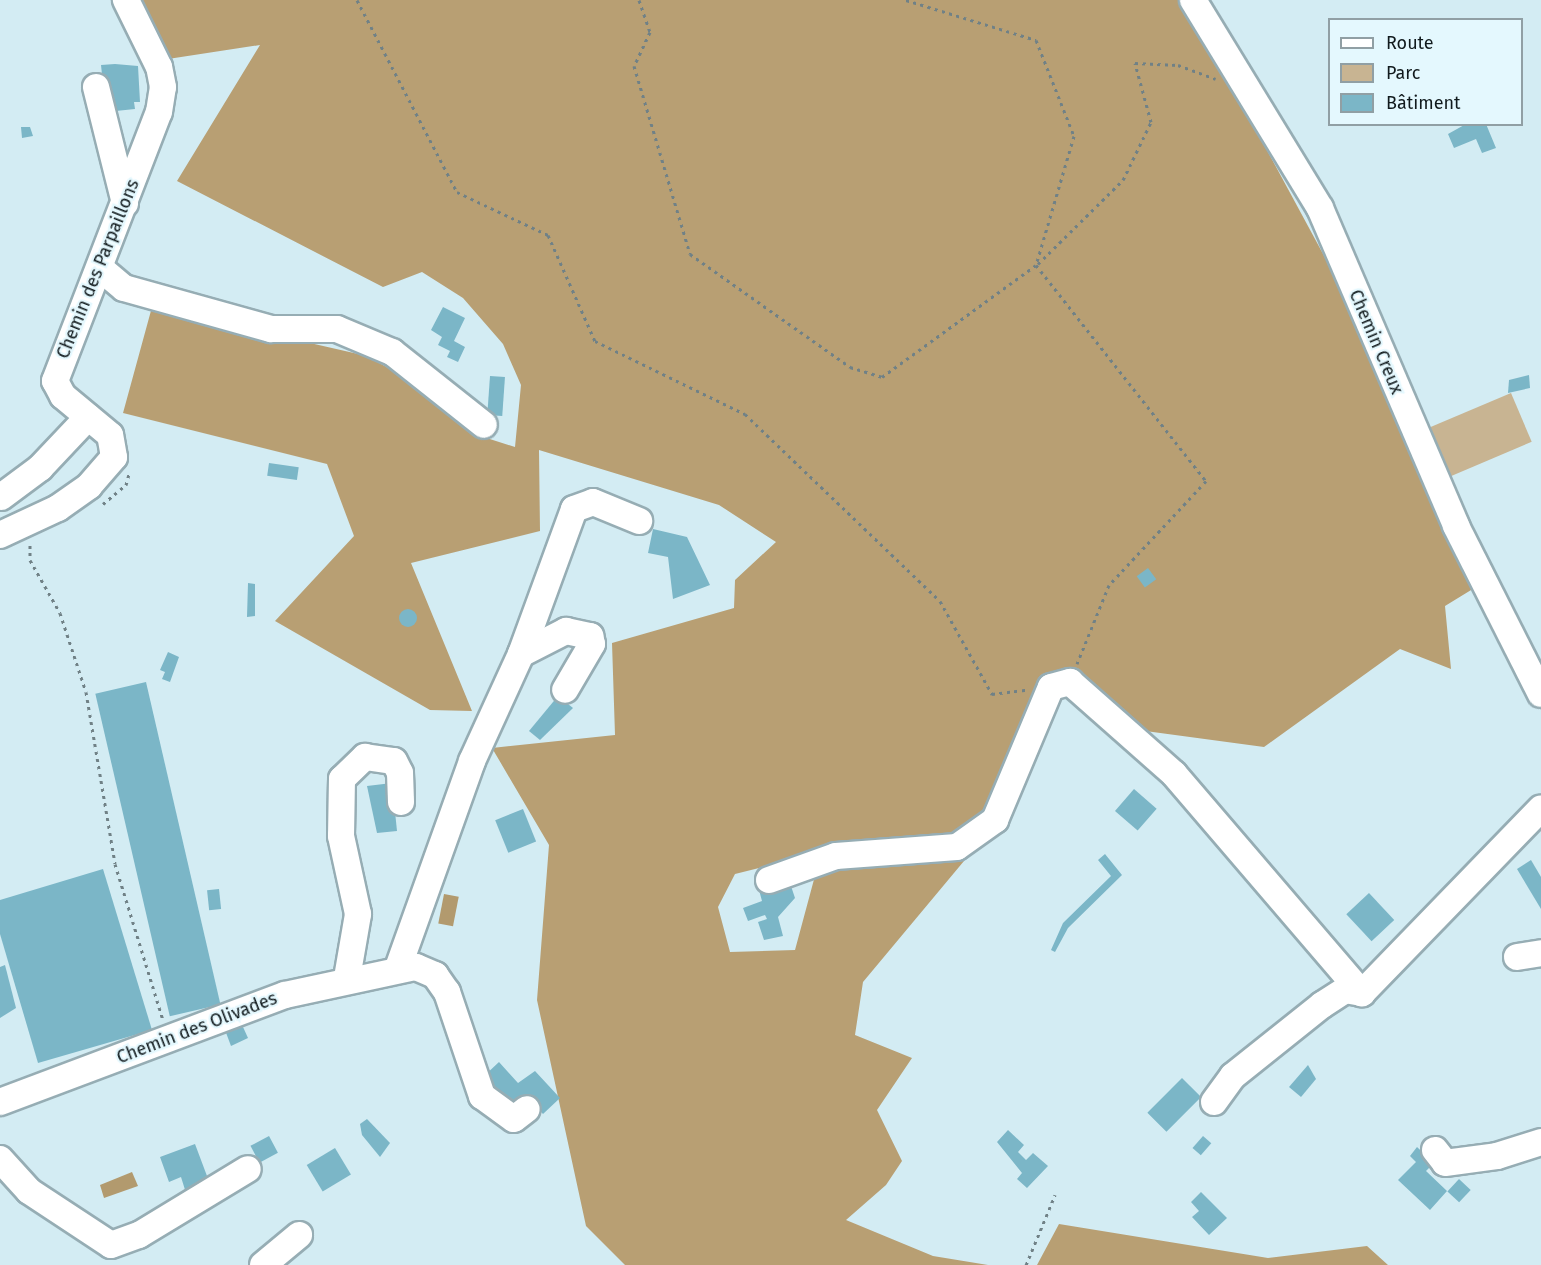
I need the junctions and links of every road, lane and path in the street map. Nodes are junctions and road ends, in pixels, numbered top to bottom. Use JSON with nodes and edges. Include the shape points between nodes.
{"nodes":[{"id":1,"x":126,"y":0,"type":"edge"},
{"id":2,"x":357,"y":0,"type":"edge"},
{"id":3,"x":639,"y":0,"type":"edge"},
{"id":4,"x":906,"y":0,"type":"edge"},
{"id":5,"x":1193,"y":0,"type":"edge"},
{"id":6,"x":96,"y":87,"type":"dead end"},
{"id":7,"x":1248,"y":90,"type":"junction"},
{"id":8,"x":125,"y":203,"type":"junction"},
{"id":9,"x":1036,"y":266,"type":"junction"},
{"id":10,"x":100,"y":268,"type":"junction"},
{"id":11,"x":88,"y":417,"type":"junction"},
{"id":12,"x":484,"y":424,"type":"dead end"},
{"id":13,"x":131,"y":464,"type":"dead end"},
{"id":14,"x":1,"y":497,"type":"edge"},
{"id":15,"x":100,"y":506,"type":"dead end"},
{"id":16,"x":639,"y":521,"type":"dead end"},
{"id":17,"x":0,"y":535,"type":"edge"},
{"id":18,"x":32,"y":540,"type":"dead end"},
{"id":19,"x":521,"y":654,"type":"junction"},
{"id":20,"x":1061,"y":685,"type":"junction"},
{"id":21,"x":565,"y":690,"type":"dead end"},
{"id":22,"x":1541,"y":694,"type":"edge"},
{"id":23,"x":401,"y":802,"type":"dead end"},
{"id":24,"x":1541,"y":808,"type":"edge"},
{"id":25,"x":769,"y":880,"type":"dead end"},
{"id":26,"x":398,"y":968,"type":"junction"},
{"id":27,"x":346,"y":978,"type":"junction"},
{"id":28,"x":1362,"y":993,"type":"junction"},
{"id":29,"x":169,"y":1039,"type":"junction"},
{"id":30,"x":0,"y":1102,"type":"edge"},
{"id":31,"x":1214,"y":1102,"type":"dead end"},
{"id":32,"x":527,"y":1109,"type":"dead end"},
{"id":33,"x":1541,"y":1142,"type":"edge"},
{"id":34,"x":1435,"y":1150,"type":"dead end"},
{"id":35,"x":0,"y":1160,"type":"edge"},
{"id":36,"x":248,"y":1169,"type":"dead end"},
{"id":37,"x":1055,"y":1195,"type":"dead end"},
{"id":38,"x":299,"y":1235,"type":"dead end"},
{"id":39,"x":263,"y":1265,"type":"edge"},
{"id":40,"x":1026,"y":1265,"type":"edge"}],
"edges":[{"from":1,"to":8,"type":"street","name":"Chemin des Parpaillons","via":[[163,87]]},
{"from":2,"to":20,"type":"path","via":[[457,192],[548,235],[595,341],[746,414],[940,601],[992,694]]},
{"from":3,"to":9,"type":"path","via":[[650,32],[634,66],[690,254],[850,367],[882,377]]},
{"from":4,"to":9,"type":"path","via":[[1036,40],[1074,136]]},
{"from":5,"to":7,"type":"street","name":"Chemin Creux"},
{"from":6,"to":8,"type":"street"},
{"from":7,"to":9,"type":"path","via":[[1178,65],[1135,63],[1151,122],[1123,180]]},
{"from":7,"to":22,"type":"street","name":"Chemin Creux","via":[[1320,208],[1456,526]]},
{"from":8,"to":10,"type":"street","name":"Chemin des Parpaillons"},
{"from":9,"to":20,"type":"path","via":[[1206,481],[1109,585]]},
{"from":10,"to":11,"type":"street","name":"Chemin des Parpaillons","via":[[55,381],[63,396]]},
{"from":10,"to":12,"type":"street","via":[[124,288],[271,329],[337,329],[392,352]]},
{"from":11,"to":14,"type":"street","via":[[40,468]]},
{"from":11,"to":17,"type":"street","name":"Chemin des Parpaillons","via":[[110,435],[114,457],[89,486],[58,508]]},
{"from":13,"to":15,"type":"path","via":[[126,484]]},
{"from":16,"to":19,"type":"street","via":[[592,502],[574,509]]},
{"from":18,"to":29,"type":"path","via":[[30,560],[60,613],[86,692],[115,864]]},
{"from":19,"to":21,"type":"street","via":[[566,631],[590,636],[592,644]]},
{"from":19,"to":26,"type":"street","via":[[472,761]]},
{"from":20,"to":25,"type":"street","via":[[995,820],[957,847],[836,856]]},
{"from":20,"to":28,"type":"street","via":[[1202,804]]},
{"from":23,"to":27,"type":"street","via":[[400,773],[394,761],[365,757],[342,779],[341,836],[358,914]]},
{"from":24,"to":28,"type":"street"},
{"from":26,"to":27,"type":"street","name":"Chemin des Olivades"},
{"from":26,"to":32,"type":"street","via":[[435,975],[447,992],[482,1096],[514,1119]]},
{"from":27,"to":29,"type":"street","name":"Chemin des Olivades","via":[[285,995]]},
{"from":28,"to":31,"type":"street","via":[[1345,990],[1322,1005],[1233,1076]]},
{"from":29,"to":30,"type":"street","name":"Chemin des Olivades"},
{"from":33,"to":34,"type":"street","via":[[1497,1156],[1445,1163]]},
{"from":35,"to":36,"type":"street","via":[[29,1191],[111,1245],[139,1235]]},
{"from":37,"to":40,"type":"path"},
{"from":38,"to":39,"type":"street"}]}
